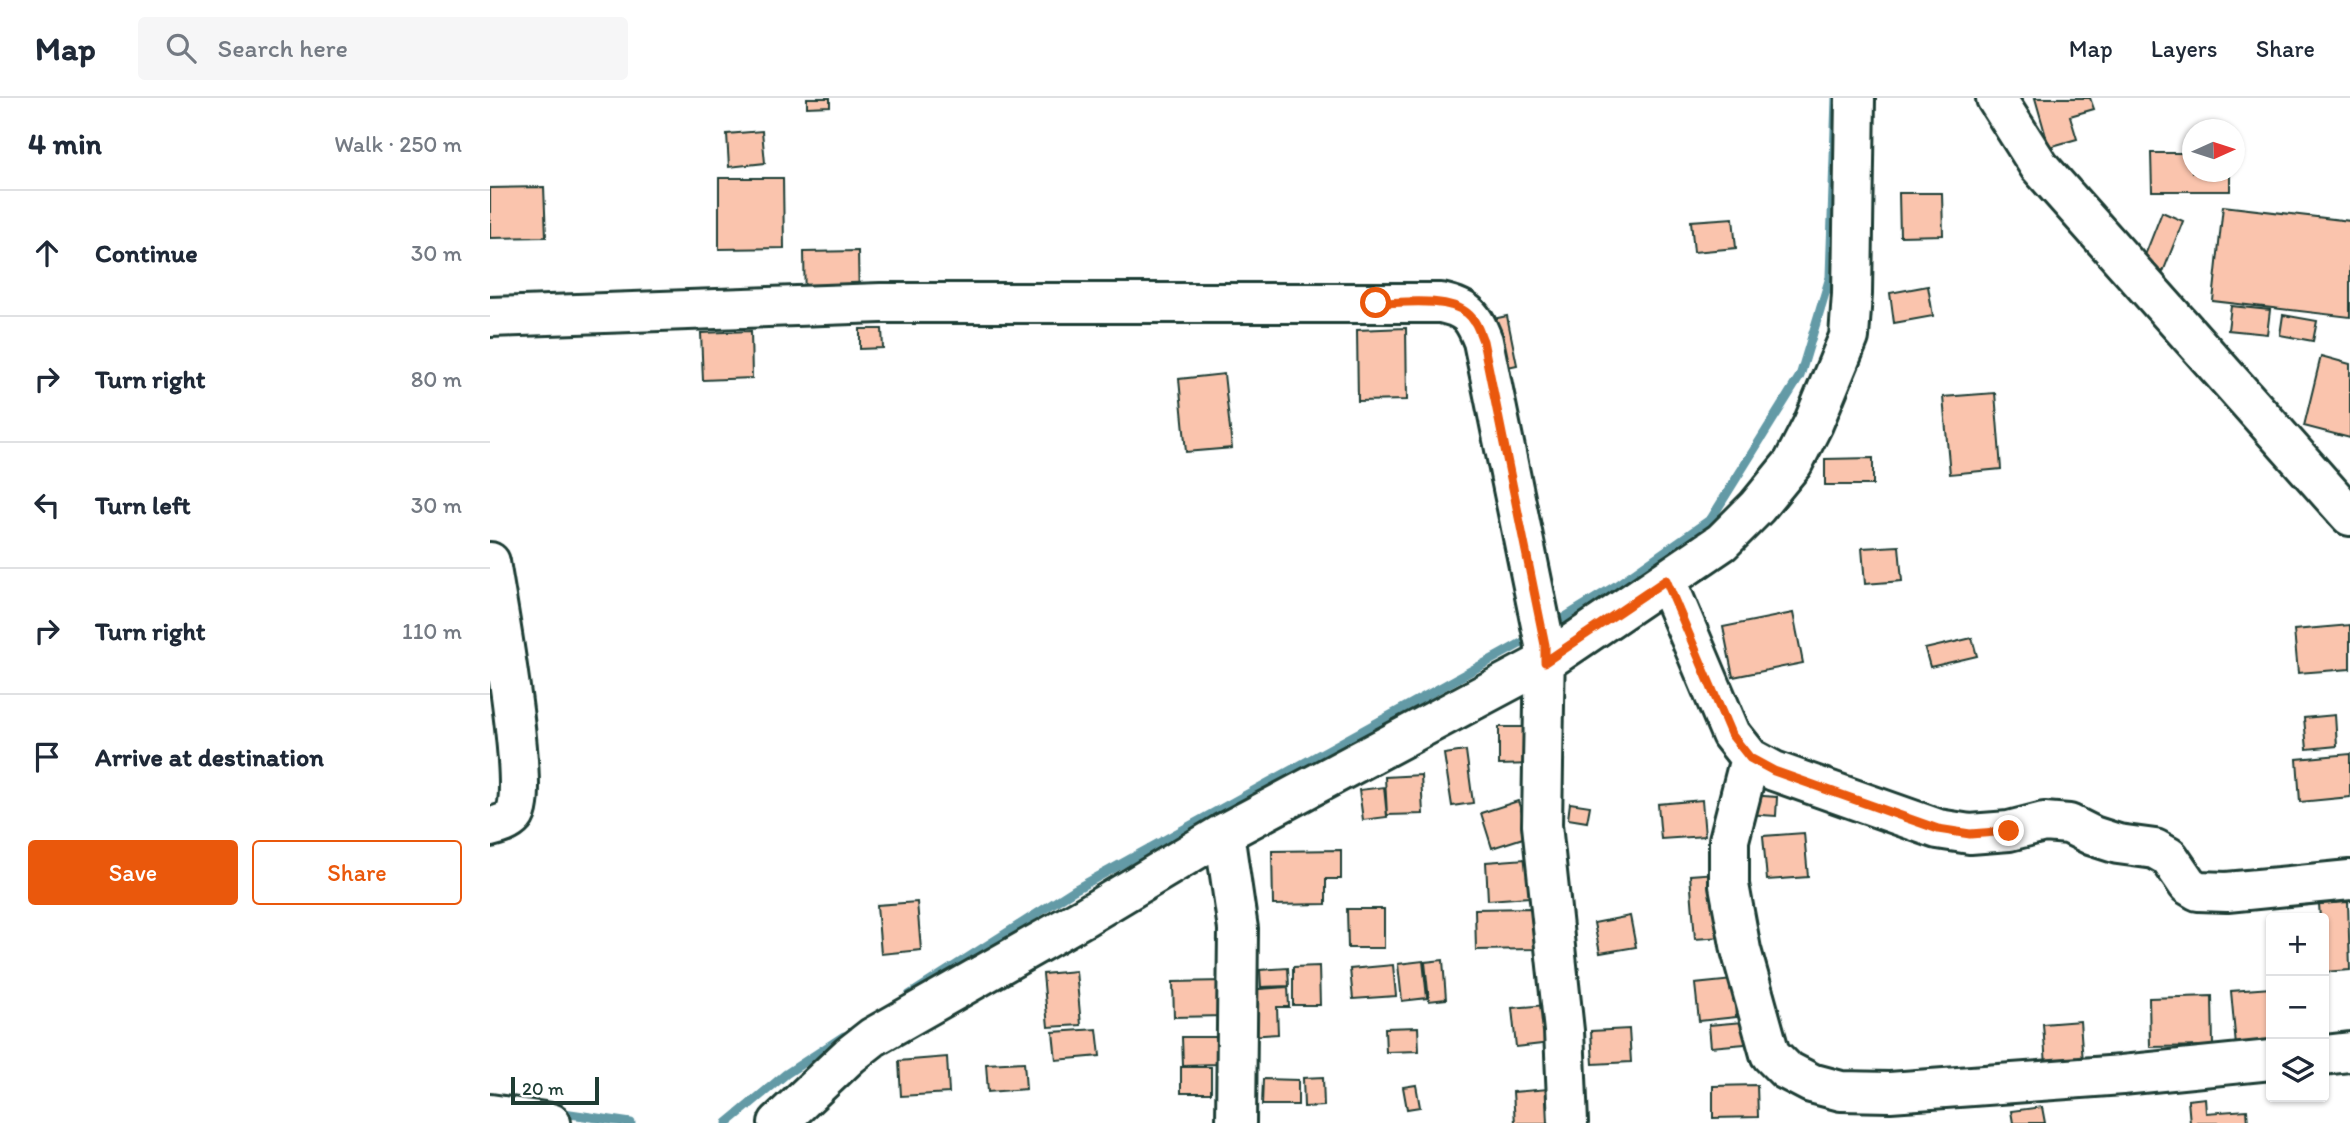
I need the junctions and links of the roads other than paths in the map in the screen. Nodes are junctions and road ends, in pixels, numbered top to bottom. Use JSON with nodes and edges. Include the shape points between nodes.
{"nodes":[{"id":1,"x":1856,"y":98,"type":"edge"},
{"id":2,"x":1997,"y":98,"type":"edge"},
{"id":3,"x":490,"y":317,"type":"edge"},
{"id":4,"x":2350,"y":516,"type":"edge"},
{"id":5,"x":490,"y":562,"type":"edge"},
{"id":6,"x":1666,"y":580,"type":"junction"},
{"id":7,"x":1543,"y":643,"type":"junction"},
{"id":8,"x":502,"y":722,"type":"edge"},
{"id":9,"x":1750,"y":758,"type":"junction"},
{"id":10,"x":490,"y":827,"type":"edge"},
{"id":11,"x":1224,"y":832,"type":"junction"},
{"id":12,"x":2350,"y":880,"type":"edge"},
{"id":13,"x":2350,"y":1052,"type":"edge"},
{"id":14,"x":2329,"y":1054,"type":"edge"},
{"id":15,"x":2266,"y":1061,"type":"edge"},
{"id":16,"x":490,"y":1114,"type":"edge"},
{"id":17,"x":551,"y":1123,"type":"edge"},
{"id":18,"x":778,"y":1123,"type":"edge"},
{"id":19,"x":1236,"y":1123,"type":"edge"},
{"id":20,"x":1568,"y":1123,"type":"edge"}],
"edges":[{"from":1,"to":6,"type":"street","via":[[1849,337],[1793,463],[1722,542]]},
{"from":2,"to":4,"type":"street","via":[[2039,166]]},
{"from":3,"to":7,"type":"street","via":[[881,303],[1441,303],[1458,307],[1469,314],[1483,341]]},
{"from":5,"to":8,"type":"street"},
{"from":6,"to":7,"type":"street"},
{"from":6,"to":9,"type":"street","via":[[1731,734]]},
{"from":7,"to":11,"type":"street"},
{"from":7,"to":20,"type":"street","via":[[1542,825],[1564,1031]]},
{"from":8,"to":10,"type":"street","via":[[518,808],[514,817]]},
{"from":9,"to":12,"type":"street","via":[[1774,771],[1938,829],[1970,834],[2044,822],[2068,824],[2118,844],[2155,849],[2169,857],[2188,885],[2198,891]]},
{"from":9,"to":15,"type":"street","via":[[1729,840],[1729,886],[1741,950],[1770,1054],[1786,1070],[1841,1091],[1890,1092]]},
{"from":11,"to":18,"type":"street","via":[[873,1037]]},
{"from":11,"to":19,"type":"street","via":[[1238,929]]},
{"from":13,"to":14,"type":"street"},
{"from":16,"to":17,"type":"street"}]}
